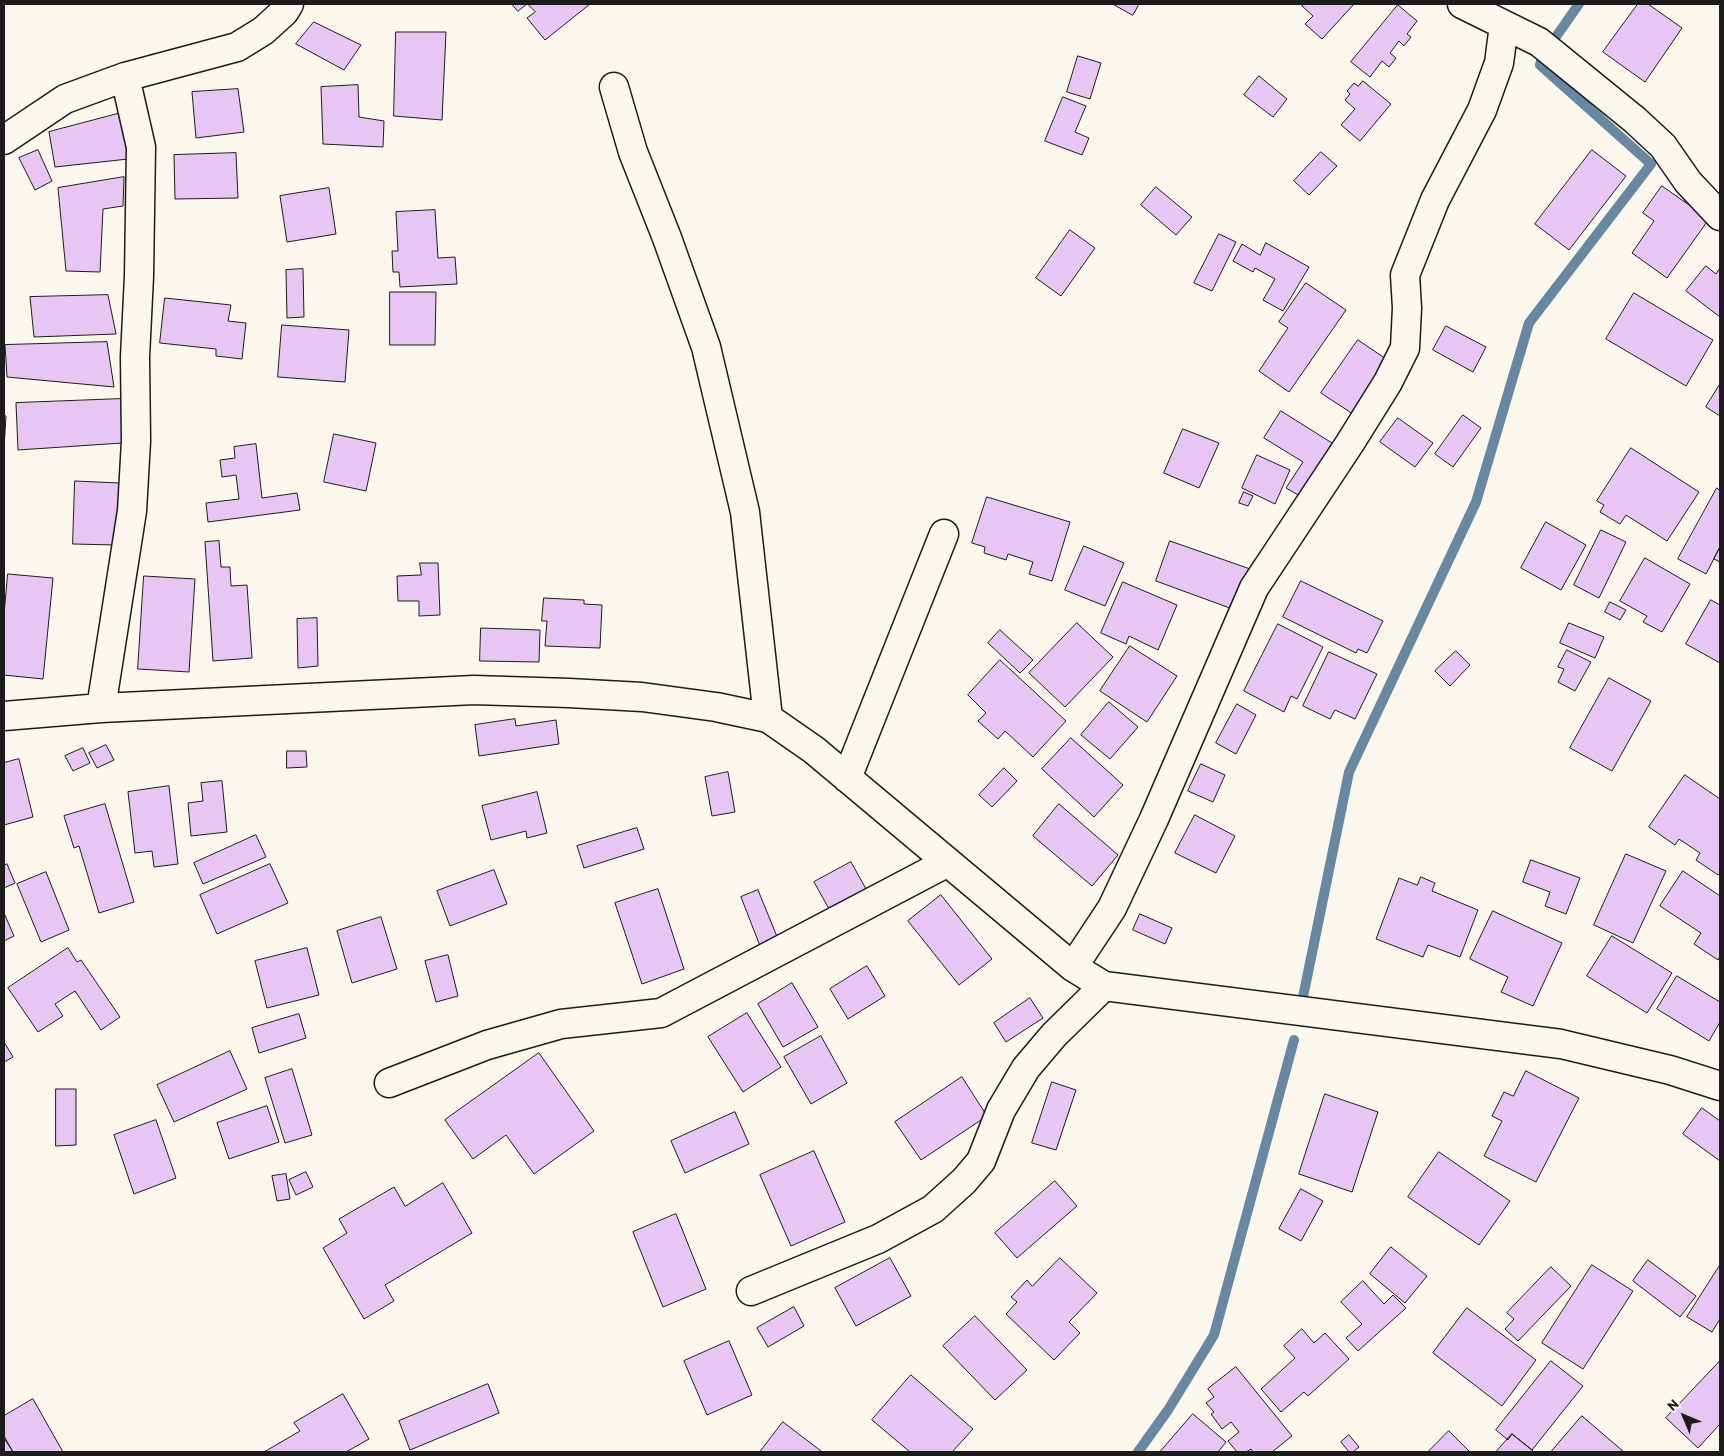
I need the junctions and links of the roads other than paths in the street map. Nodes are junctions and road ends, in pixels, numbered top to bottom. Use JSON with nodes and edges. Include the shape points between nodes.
{"nodes":[{"id":1,"x":289,"y":4,"type":"edge"},
{"id":2,"x":1462,"y":4,"type":"edge"},
{"id":3,"x":1504,"y":25,"type":"junction"},
{"id":4,"x":125,"y":76,"type":"junction"},
{"id":5,"x":614,"y":87,"type":"dead end"},
{"id":6,"x":4,"y":140,"type":"edge"},
{"id":7,"x":1720,"y":216,"type":"edge"},
{"id":8,"x":944,"y":534,"type":"dead end"},
{"id":9,"x":101,"y":708,"type":"junction"},
{"id":10,"x":4,"y":716,"type":"edge"},
{"id":11,"x":768,"y":718,"type":"junction"},
{"id":12,"x":847,"y":778,"type":"junction"},
{"id":13,"x":948,"y":862,"type":"junction"},
{"id":14,"x":1073,"y":967,"type":"junction"},
{"id":15,"x":1104,"y":986,"type":"junction"},
{"id":16,"x":389,"y":1083,"type":"dead end"},
{"id":17,"x":1719,"y":1083,"type":"edge"},
{"id":18,"x":751,"y":1291,"type":"dead end"}],
"edges":[{"from":1,"to":4,"type":"street","via":[[263,31],[237,47]]},
{"from":2,"to":3,"type":"street"},
{"from":3,"to":7,"type":"street","via":[[1539,42],[1635,120],[1663,146],[1688,182]]},
{"from":3,"to":14,"type":"street","via":[[1499,63],[1482,110],[1435,200],[1405,275],[1405,348],[1350,443],[1254,588],[1116,899]]},
{"from":4,"to":6,"type":"street","via":[[66,99]]},
{"from":4,"to":9,"type":"street","via":[[141,147],[136,441],[132,511]]},
{"from":5,"to":11,"type":"street","via":[[633,152],[706,347],[746,512]]},
{"from":8,"to":12,"type":"street"},
{"from":9,"to":10,"type":"street"},
{"from":9,"to":11,"type":"street","via":[[474,690],[642,697]]},
{"from":11,"to":12,"type":"street"},
{"from":12,"to":13,"type":"street"},
{"from":13,"to":14,"type":"street"},
{"from":13,"to":16,"type":"street","via":[[661,1013],[561,1024],[487,1045]]},
{"from":14,"to":15,"type":"street"},
{"from":15,"to":17,"type":"street","via":[[1560,1044]]},
{"from":15,"to":18,"type":"street","via":[[1026,1068],[1001,1110],[981,1161],[933,1209],[878,1239]]}]}
